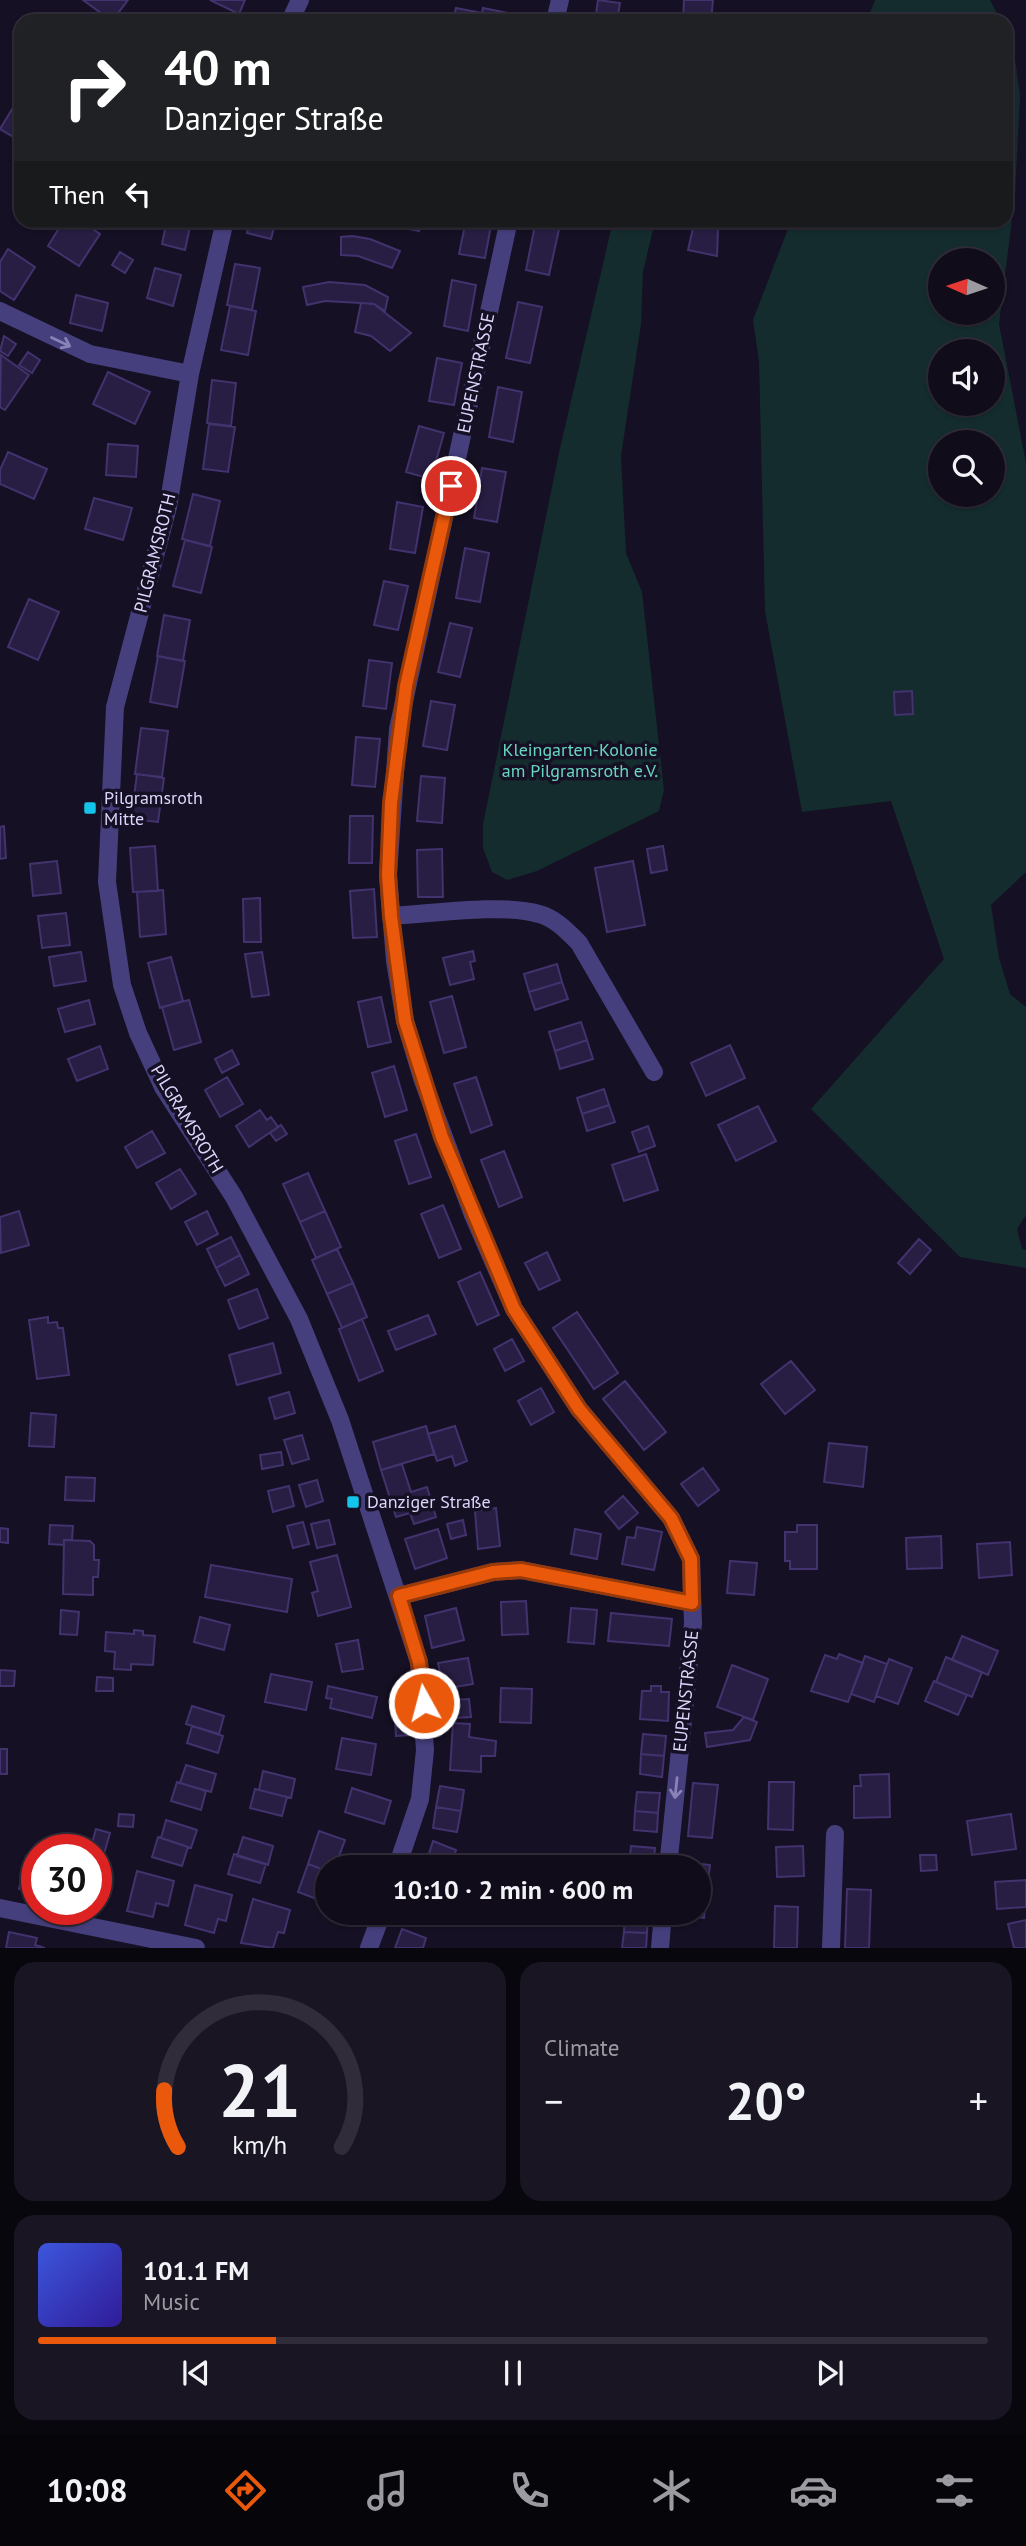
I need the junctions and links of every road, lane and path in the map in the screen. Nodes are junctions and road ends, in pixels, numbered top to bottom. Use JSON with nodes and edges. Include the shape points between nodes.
{"nodes":[{"id":1,"x":223,"y":228,"type":"edge"},
{"id":2,"x":507,"y":228,"type":"edge"},
{"id":3,"x":0,"y":311,"type":"edge"},
{"id":4,"x":190,"y":374,"type":"junction"},
{"id":5,"x":391,"y":916,"type":"junction"},
{"id":6,"x":654,"y":1072,"type":"dead end"},
{"id":7,"x":399,"y":1596,"type":"junction"},
{"id":8,"x":692,"y":1603,"type":"junction"},
{"id":9,"x":835,"y":1834,"type":"dead end"},
{"id":10,"x":401,"y":1855,"type":"edge"},
{"id":11,"x":669,"y":1855,"type":"edge"},
{"id":12,"x":0,"y":1908,"type":"edge"},
{"id":13,"x":378,"y":1925,"type":"edge"},
{"id":14,"x":662,"y":1925,"type":"edge"},
{"id":15,"x":196,"y":1948,"type":"edge"},
{"id":16,"x":369,"y":1948,"type":"edge"},
{"id":17,"x":660,"y":1948,"type":"edge"},
{"id":18,"x":831,"y":1948,"type":"edge"}],
"edges":[{"from":1,"to":4,"type":"street","name":"PILGRAMSROTH"},
{"from":2,"to":5,"type":"street","name":"EUPENSTRASSE","via":[[398,729],[388,875]]},
{"from":3,"to":4,"type":"street","one_way":true,"via":[[90,354]]},
{"from":4,"to":7,"type":"street","name":"PILGRAMSROTH","via":[[163,529],[115,707],[107,854],[115,950],[138,1033],[163,1087],[234,1197],[299,1318],[340,1420]]},
{"from":5,"to":6,"type":"street","via":[[514,910],[541,914],[562,926],[579,943]]},
{"from":5,"to":8,"type":"street","name":"EUPENSTRASSE","via":[[405,1021],[495,1270],[534,1345],[579,1409],[671,1518],[691,1559]]},
{"from":7,"to":8,"type":"street","via":[[493,1572],[521,1570]]},
{"from":7,"to":10,"type":"street","name":"PILGRAMSROTH","via":[[419,1662],[425,1750],[420,1799]]},
{"from":8,"to":11,"type":"street","name":"EUPENSTRASSE","one_way":true},
{"from":9,"to":18,"type":"street"},
{"from":12,"to":15,"type":"street"},
{"from":13,"to":16,"type":"street"},
{"from":14,"to":17,"type":"street"}]}
